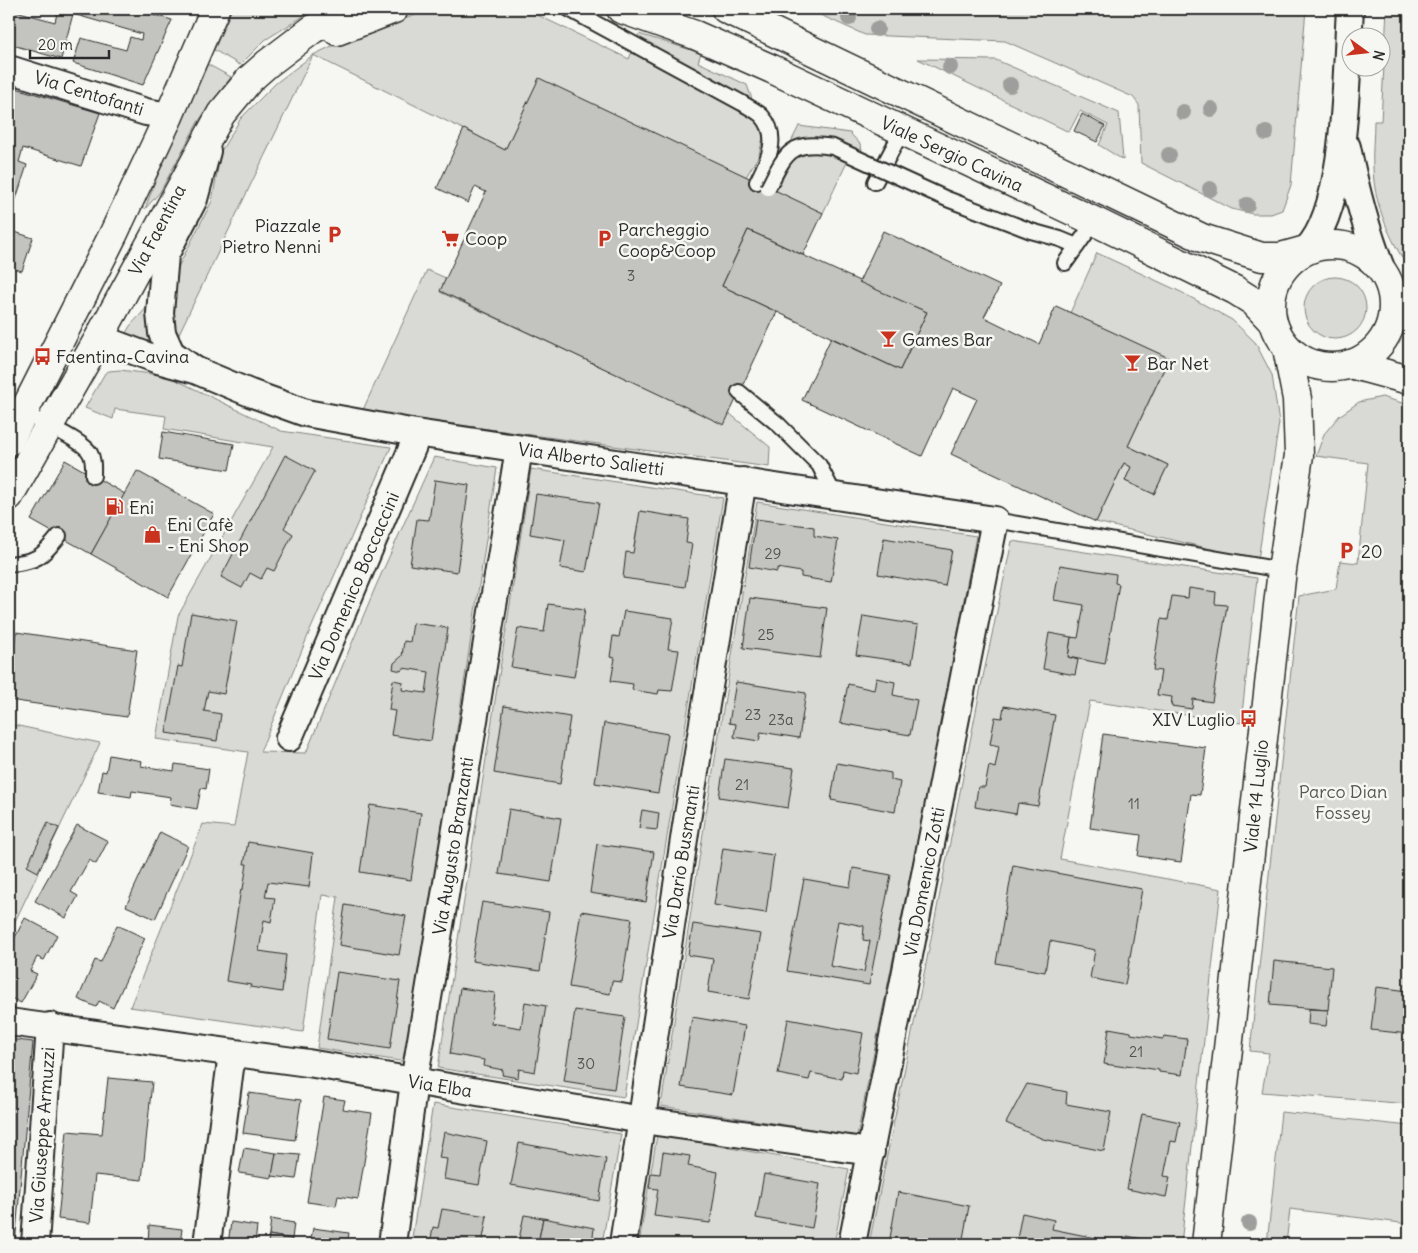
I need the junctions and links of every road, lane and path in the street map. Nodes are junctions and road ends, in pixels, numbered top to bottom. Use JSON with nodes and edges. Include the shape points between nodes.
{"nodes":[{"id":1,"x":215,"y":9,"type":"edge"},
{"id":2,"x":354,"y":9,"type":"edge"},
{"id":3,"x":394,"y":9,"type":"edge"},
{"id":4,"x":569,"y":9,"type":"edge"},
{"id":5,"x":621,"y":9,"type":"edge"},
{"id":6,"x":720,"y":9,"type":"edge"},
{"id":7,"x":1350,"y":9,"type":"edge"},
{"id":8,"x":736,"y":14,"type":"edge"},
{"id":9,"x":268,"y":64,"type":"junction"},
{"id":10,"x":9,"y":69,"type":"edge"},
{"id":11,"x":169,"y":116,"type":"junction"},
{"id":12,"x":213,"y":126,"type":"junction"},
{"id":13,"x":1343,"y":129,"type":"junction"},
{"id":14,"x":902,"y":131,"type":"junction"},
{"id":15,"x":875,"y":182,"type":"dead end"},
{"id":16,"x":126,"y":209,"type":"junction"},
{"id":17,"x":1100,"y":224,"type":"junction"},
{"id":18,"x":1077,"y":246,"type":"junction"},
{"id":19,"x":1306,"y":250,"type":"junction"},
{"id":20,"x":1065,"y":263,"type":"dead end"},
{"id":21,"x":1381,"y":268,"type":"junction"},
{"id":22,"x":1401,"y":302,"type":"edge"},
{"id":23,"x":1272,"y":321,"type":"junction"},
{"id":24,"x":99,"y":338,"type":"junction"},
{"id":25,"x":1287,"y":348,"type":"junction"},
{"id":26,"x":1350,"y":364,"type":"junction"},
{"id":27,"x":195,"y":370,"type":"junction"},
{"id":28,"x":1409,"y":380,"type":"edge"},
{"id":29,"x":739,"y":392,"type":"dead end"},
{"id":30,"x":23,"y":413,"type":"junction"},
{"id":31,"x":49,"y":426,"type":"junction"},
{"id":32,"x":416,"y":433,"type":"junction"},
{"id":33,"x":9,"y":441,"type":"edge"},
{"id":34,"x":519,"y":448,"type":"junction"},
{"id":35,"x":93,"y":476,"type":"dead end"},
{"id":36,"x":743,"y":481,"type":"junction"},
{"id":37,"x":9,"y":496,"type":"edge"},
{"id":38,"x":835,"y":496,"type":"junction"},
{"id":39,"x":995,"y":520,"type":"junction"},
{"id":40,"x":59,"y":536,"type":"dead end"},
{"id":41,"x":9,"y":564,"type":"edge"},
{"id":42,"x":1282,"y":570,"type":"junction"},
{"id":43,"x":290,"y":738,"type":"dead end"},
{"id":44,"x":9,"y":1022,"type":"edge"},
{"id":45,"x":50,"y":1026,"type":"junction"},
{"id":46,"x":232,"y":1053,"type":"junction"},
{"id":47,"x":414,"y":1082,"type":"junction"},
{"id":48,"x":642,"y":1120,"type":"junction"},
{"id":49,"x":871,"y":1152,"type":"junction"},
{"id":50,"x":35,"y":1244,"type":"edge"},
{"id":51,"x":207,"y":1244,"type":"edge"},
{"id":52,"x":392,"y":1244,"type":"edge"},
{"id":53,"x":623,"y":1244,"type":"edge"},
{"id":54,"x":852,"y":1244,"type":"edge"},
{"id":55,"x":1206,"y":1244,"type":"edge"}],
"edges":[{"from":1,"to":11,"type":"street"},
{"from":2,"to":9,"type":"street","name":"Via Faentina","via":[[313,29]]},
{"from":3,"to":9,"type":"street"},
{"from":4,"to":18,"type":"lane","bridge":true,"via":[[762,116],[769,128],[772,148],[763,185],[791,152],[804,145],[833,147],[947,199]]},
{"from":5,"to":14,"type":"street","name":"Viale Sergio Cavina","via":[[696,35]]},
{"from":6,"to":8,"type":"street","name":"Viale Sergio Cavina"},
{"from":7,"to":13,"type":"street"},
{"from":8,"to":19,"type":"street","name":"Viale Sergio Cavina","via":[[1202,238],[1262,257],[1281,257]]},
{"from":9,"to":12,"type":"street","name":"Via Faentina","via":[[236,94]]},
{"from":10,"to":11,"type":"street","name":"Via Centofanti","via":[[146,112]]},
{"from":11,"to":16,"type":"street"},
{"from":12,"to":24,"type":"street","name":"Via Faentina"},
{"from":12,"to":27,"type":"street","name":"Via Alberto Salietti","via":[[194,199],[165,255],[160,313],[162,333],[171,353]]},
{"from":13,"to":19,"type":"street","via":[[1332,202],[1325,222]]},
{"from":13,"to":21,"type":"street","via":[[1363,219]]},
{"from":14,"to":15,"type":"lane"},
{"from":14,"to":17,"type":"street","name":"Viale Sergio Cavina"},
{"from":16,"to":24,"type":"street","via":[[129,226],[127,250],[97,305],[94,321]]},
{"from":16,"to":30,"type":"street"},
{"from":17,"to":18,"type":"lane","via":[[1087,232]]},
{"from":17,"to":23,"type":"street","name":"Viale Sergio Cavina","via":[[1234,290],[1254,302]]},
{"from":18,"to":20,"type":"lane"},
{"from":19,"to":21,"type":"street","via":[[1319,245],[1347,246],[1360,251]]},
{"from":19,"to":23,"type":"street","via":[[1288,262],[1276,280],[1271,300]]},
{"from":21,"to":22,"type":"street"},
{"from":22,"to":26,"type":"street","via":[[1393,312],[1389,329],[1380,344]]},
{"from":23,"to":25,"type":"street"},
{"from":24,"to":27,"type":"street","name":"Via Alberto Salietti"},
{"from":24,"to":31,"type":"street","name":"Via Faentina"},
{"from":25,"to":26,"type":"street","via":[[1301,359],[1317,365],[1334,367]]},
{"from":25,"to":42,"type":"street","name":"Viale 14 Luglio","via":[[1297,399],[1299,455]]},
{"from":26,"to":28,"type":"street"},
{"from":27,"to":32,"type":"street","name":"Via Alberto Salietti","via":[[306,413]]},
{"from":29,"to":38,"type":"lane","via":[[819,465]]},
{"from":30,"to":31,"type":"lane"},
{"from":30,"to":33,"type":"street"},
{"from":31,"to":35,"type":"lane","via":[[89,451]]},
{"from":31,"to":37,"type":"street","name":"Via Faentina"},
{"from":32,"to":34,"type":"street","name":"Via Alberto Salietti"},
{"from":32,"to":43,"type":"street","name":"Via Domenico Boccaccini"},
{"from":34,"to":36,"type":"street","name":"Via Alberto Salietti"},
{"from":34,"to":47,"type":"street","name":"Via Augusto Branzanti"},
{"from":36,"to":38,"type":"street","name":"Via Alberto Salietti"},
{"from":36,"to":48,"type":"street","name":"Via Dario Busmanti"},
{"from":38,"to":39,"type":"street","name":"Via Alberto Salietti"},
{"from":39,"to":42,"type":"lane"},
{"from":39,"to":49,"type":"street","name":"Via Domenico Zotti"},
{"from":40,"to":41,"type":"lane","via":[[34,560]]},
{"from":42,"to":55,"type":"street","name":"Viale 14 Luglio"},
{"from":44,"to":45,"type":"street","name":"Via Elba"},
{"from":45,"to":46,"type":"street","name":"Via Elba"},
{"from":45,"to":50,"type":"street","name":"Via Giuseppe Armuzzi"},
{"from":46,"to":47,"type":"street","name":"Via Elba"},
{"from":46,"to":51,"type":"street"},
{"from":47,"to":48,"type":"street","name":"Via Elba"},
{"from":47,"to":52,"type":"street","name":"Via Augusto Branzanti"},
{"from":48,"to":49,"type":"street","name":"Via Elba"},
{"from":48,"to":53,"type":"street","name":"Via Dario Busmanti"},
{"from":49,"to":54,"type":"street","name":"Via Domenico Zotti"}]}
